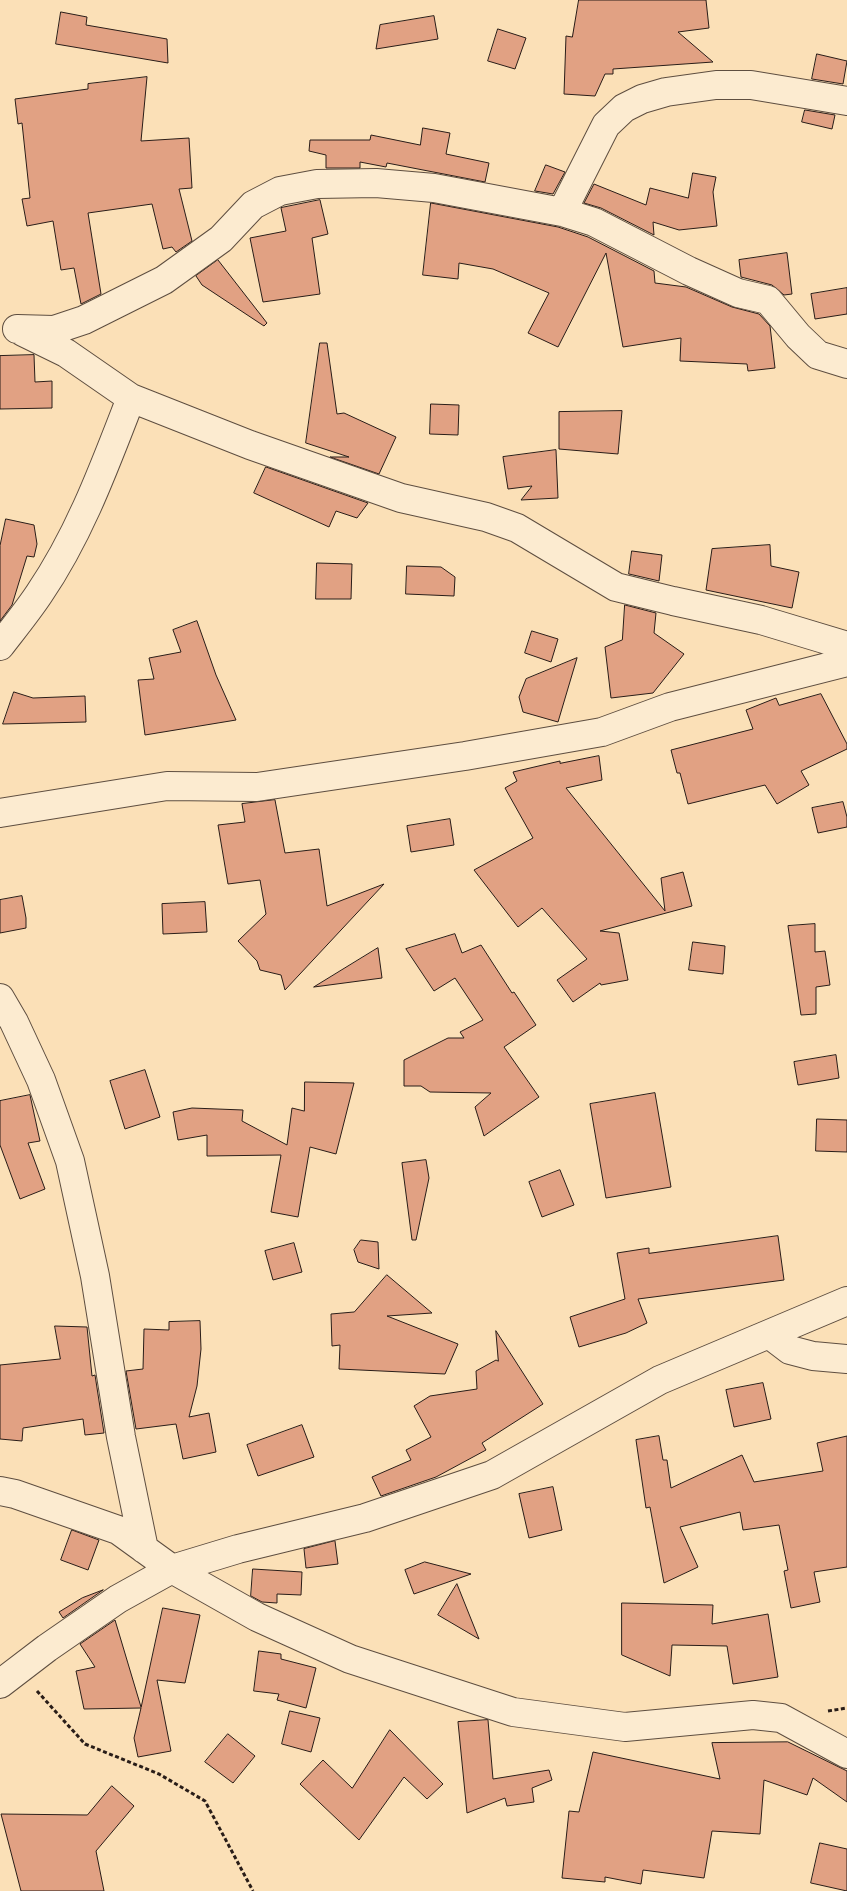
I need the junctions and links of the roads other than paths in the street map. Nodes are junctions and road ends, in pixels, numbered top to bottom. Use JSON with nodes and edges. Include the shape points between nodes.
{"nodes":[{"id":1,"x":847,"y":101,"type":"edge"},
{"id":2,"x":562,"y":212,"type":"junction"},
{"id":3,"x":8,"y":328,"type":"edge"},
{"id":4,"x":847,"y":364,"type":"edge"},
{"id":5,"x":131,"y":398,"type":"junction"},
{"id":6,"x":0,"y":646,"type":"edge"},
{"id":7,"x":847,"y":646,"type":"edge"},
{"id":8,"x":847,"y":662,"type":"edge"},
{"id":9,"x":0,"y":813,"type":"edge"},
{"id":10,"x":0,"y":998,"type":"edge"},
{"id":11,"x":847,"y":1301,"type":"edge"},
{"id":12,"x":769,"y":1334,"type":"junction"},
{"id":13,"x":847,"y":1359,"type":"edge"},
{"id":14,"x":0,"y":1491,"type":"edge"},
{"id":15,"x":144,"y":1549,"type":"junction"},
{"id":16,"x":172,"y":1569,"type":"junction"},
{"id":17,"x":9,"y":1677,"type":"edge"},
{"id":18,"x":847,"y":1754,"type":"edge"}],
"edges":[{"from":1,"to":2,"type":"street","via":[[751,85],[716,85],[642,99],[624,108],[606,125]]},
{"from":2,"to":3,"type":"street","via":[[434,188],[376,183],[317,184],[280,191],[254,205],[221,239],[164,280],[54,330]]},
{"from":2,"to":4,"type":"street","via":[[594,222],[689,271],[738,292],[768,300],[818,355]]},
{"from":3,"to":5,"type":"street","via":[[66,353]]},
{"from":5,"to":6,"type":"street","via":[[98,484],[67,546],[40,593]]},
{"from":5,"to":7,"type":"street","via":[[250,445],[401,498],[486,517],[517,528],[616,587],[761,620]]},
{"from":8,"to":9,"type":"street","via":[[670,707],[602,732],[257,787],[167,786]]},
{"from":10,"to":15,"type":"street","via":[[41,1080],[70,1161],[95,1276],[121,1438]]},
{"from":11,"to":12,"type":"street"},
{"from":12,"to":13,"type":"street","via":[[790,1350]]},
{"from":12,"to":16,"type":"street","via":[[660,1380],[492,1475],[366,1518],[238,1549]]},
{"from":14,"to":15,"type":"street","via":[[118,1530]]},
{"from":15,"to":16,"type":"street"},
{"from":16,"to":17,"type":"street","via":[[118,1599]]},
{"from":16,"to":18,"type":"street","via":[[256,1617],[350,1658],[513,1712],[626,1727],[753,1715],[781,1718]]}]}
